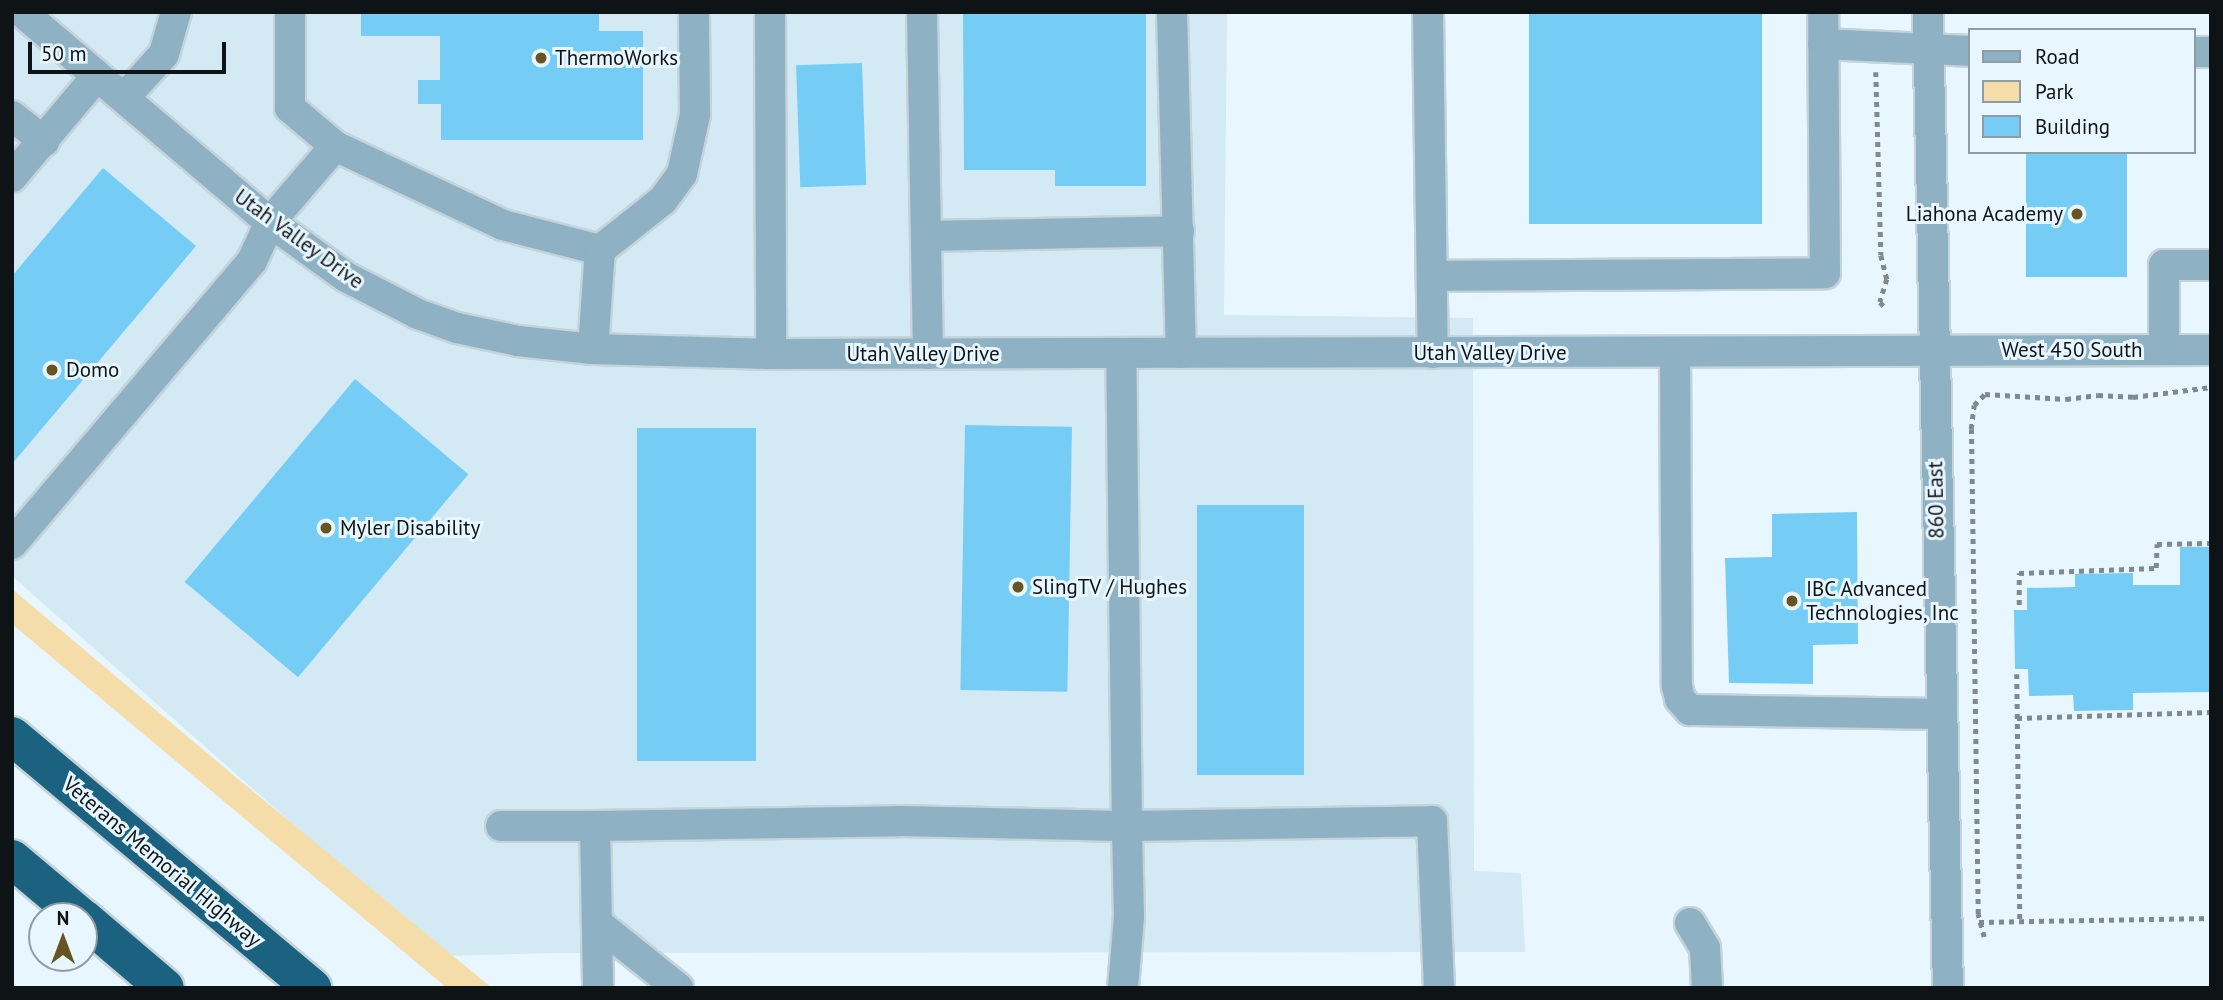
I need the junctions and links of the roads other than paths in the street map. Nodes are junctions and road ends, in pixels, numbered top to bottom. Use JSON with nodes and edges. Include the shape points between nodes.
{"nodes":[{"id":1,"x":22,"y":12,"type":"edge"},
{"id":2,"x":176,"y":12,"type":"edge"},
{"id":3,"x":290,"y":12,"type":"edge"},
{"id":4,"x":694,"y":12,"type":"edge"},
{"id":5,"x":770,"y":12,"type":"edge"},
{"id":6,"x":922,"y":12,"type":"edge"},
{"id":7,"x":1172,"y":12,"type":"edge"},
{"id":8,"x":1428,"y":12,"type":"edge"},
{"id":9,"x":1823,"y":12,"type":"edge"},
{"id":10,"x":1928,"y":12,"type":"edge"},
{"id":11,"x":1823,"y":44,"type":"junction"},
{"id":12,"x":1929,"y":51,"type":"junction"},
{"id":13,"x":1968,"y":51,"type":"edge"},
{"id":14,"x":97,"y":76,"type":"junction"},
{"id":15,"x":124,"y":98,"type":"junction"},
{"id":16,"x":12,"y":116,"type":"edge"},
{"id":17,"x":44,"y":141,"type":"junction"},
{"id":18,"x":335,"y":146,"type":"junction"},
{"id":19,"x":12,"y":177,"type":"edge"},
{"id":20,"x":270,"y":222,"type":"junction"},
{"id":21,"x":1179,"y":231,"type":"junction"},
{"id":22,"x":927,"y":236,"type":"junction"},
{"id":23,"x":600,"y":250,"type":"junction"},
{"id":24,"x":2211,"y":265,"type":"edge"},
{"id":25,"x":1432,"y":276,"type":"junction"},
{"id":26,"x":593,"y":349,"type":"junction"},
{"id":27,"x":2164,"y":350,"type":"junction"},
{"id":28,"x":2211,"y":350,"type":"edge"},
{"id":29,"x":1675,"y":352,"type":"junction"},
{"id":30,"x":1933,"y":352,"type":"junction"},
{"id":31,"x":1121,"y":353,"type":"junction"},
{"id":32,"x":1181,"y":353,"type":"junction"},
{"id":33,"x":1433,"y":353,"type":"junction"},
{"id":34,"x":771,"y":354,"type":"junction"},
{"id":35,"x":928,"y":354,"type":"junction"},
{"id":36,"x":12,"y":544,"type":"edge"},
{"id":37,"x":1941,"y":714,"type":"junction"},
{"id":38,"x":12,"y":736,"type":"edge"},
{"id":39,"x":595,"y":825,"type":"junction"},
{"id":40,"x":501,"y":826,"type":"dead end"},
{"id":41,"x":1127,"y":826,"type":"junction"},
{"id":42,"x":12,"y":859,"type":"edge"},
{"id":43,"x":63,"y":902,"type":"edge"},
{"id":44,"x":597,"y":923,"type":"junction"},
{"id":45,"x":1690,"y":923,"type":"dead end"},
{"id":46,"x":98,"y":931,"type":"edge"},
{"id":47,"x":166,"y":988,"type":"edge"},
{"id":48,"x":312,"y":988,"type":"edge"},
{"id":49,"x":598,"y":988,"type":"edge"},
{"id":50,"x":678,"y":988,"type":"edge"},
{"id":51,"x":1124,"y":988,"type":"edge"},
{"id":52,"x":1439,"y":988,"type":"edge"},
{"id":53,"x":1707,"y":988,"type":"edge"},
{"id":54,"x":1948,"y":988,"type":"edge"}],
"edges":[{"from":1,"to":14,"type":"street","name":"Utah Valley Drive"},
{"from":2,"to":15,"type":"street","via":[[164,54]]},
{"from":3,"to":18,"type":"street","via":[[290,108]]},
{"from":4,"to":23,"type":"street","via":[[695,116],[682,174],[663,200]]},
{"from":5,"to":34,"type":"street"},
{"from":6,"to":22,"type":"street"},
{"from":7,"to":21,"type":"street"},
{"from":8,"to":25,"type":"street"},
{"from":9,"to":11,"type":"street"},
{"from":10,"to":12,"type":"street","name":"860 East"},
{"from":11,"to":12,"type":"street"},
{"from":11,"to":25,"type":"street","via":[[1825,273]]},
{"from":12,"to":13,"type":"street"},
{"from":12,"to":30,"type":"street","name":"860 East"},
{"from":14,"to":15,"type":"street","name":"Utah Valley Drive"},
{"from":14,"to":17,"type":"street"},
{"from":15,"to":20,"type":"street","name":"Utah Valley Drive"},
{"from":16,"to":17,"type":"street"},
{"from":17,"to":19,"type":"street"},
{"from":18,"to":20,"type":"street"},
{"from":18,"to":23,"type":"street","via":[[503,225]]},
{"from":20,"to":26,"type":"street","name":"Utah Valley Drive","via":[[346,277],[418,314],[519,341]]},
{"from":20,"to":36,"type":"street","via":[[252,261]]},
{"from":21,"to":22,"type":"street"},
{"from":21,"to":32,"type":"street"},
{"from":22,"to":35,"type":"street"},
{"from":23,"to":26,"type":"street"},
{"from":24,"to":27,"type":"street","via":[[2164,265]]},
{"from":25,"to":33,"type":"street"},
{"from":26,"to":34,"type":"street","name":"Utah Valley Drive"},
{"from":27,"to":28,"type":"street","name":"West 450 South"},
{"from":27,"to":30,"type":"street","name":"West 450 South"},
{"from":29,"to":30,"type":"street","name":"Utah Valley Drive"},
{"from":29,"to":33,"type":"street","name":"Utah Valley Drive"},
{"from":29,"to":37,"type":"street","via":[[1676,686],[1680,699],[1690,710]]},
{"from":30,"to":37,"type":"street","name":"860 East"},
{"from":31,"to":32,"type":"street","name":"Utah Valley Drive"},
{"from":31,"to":35,"type":"street","name":"Utah Valley Drive"},
{"from":31,"to":41,"type":"street"},
{"from":32,"to":33,"type":"street","name":"Utah Valley Drive"},
{"from":34,"to":35,"type":"street","name":"Utah Valley Drive"},
{"from":37,"to":54,"type":"street","name":"860 East"},
{"from":38,"to":48,"type":"highway","name":"Veterans Memorial Highway"},
{"from":39,"to":40,"type":"street"},
{"from":39,"to":41,"type":"street","via":[[900,821]]},
{"from":39,"to":44,"type":"street"},
{"from":41,"to":51,"type":"street","via":[[1129,917]]},
{"from":41,"to":52,"type":"street","via":[[1432,821]]},
{"from":42,"to":43,"type":"highway"},
{"from":44,"to":49,"type":"street"},
{"from":44,"to":50,"type":"street"},
{"from":45,"to":53,"type":"street","via":[[1705,948]]},
{"from":46,"to":47,"type":"highway"}]}
